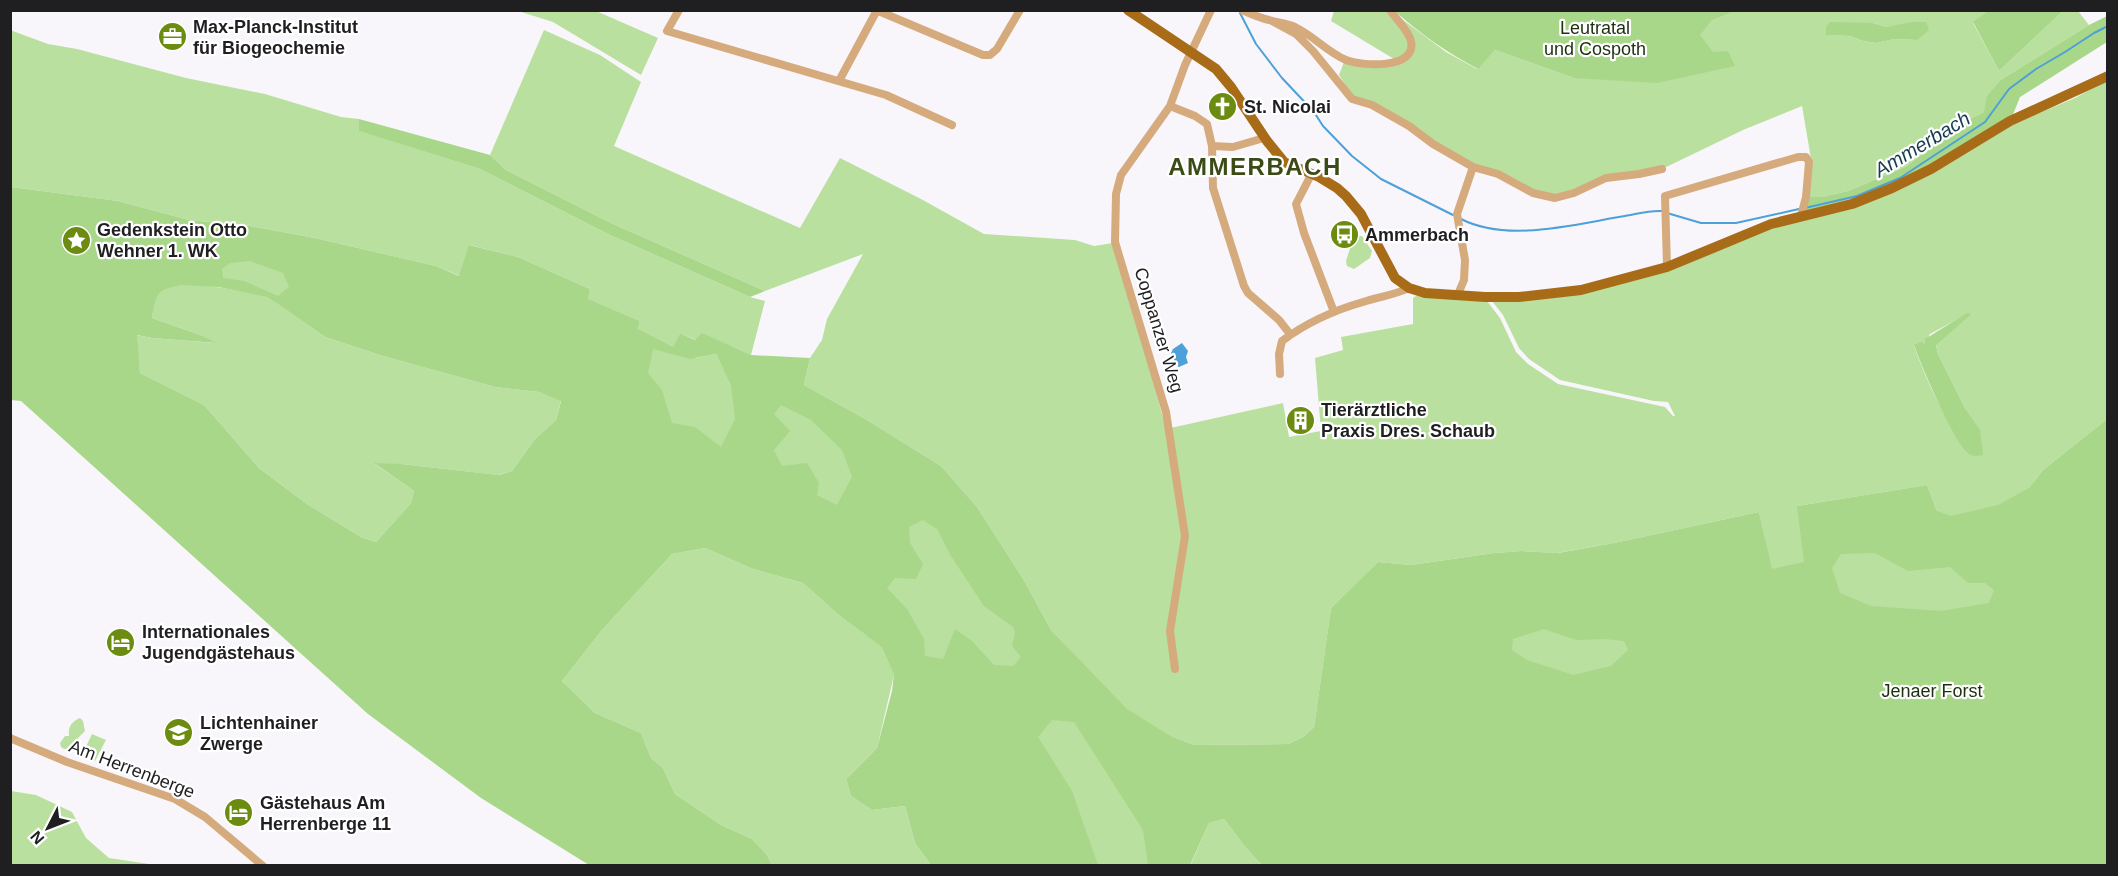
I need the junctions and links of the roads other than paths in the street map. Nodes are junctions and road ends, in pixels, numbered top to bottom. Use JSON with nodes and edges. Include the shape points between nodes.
{"nodes":[{"id":1,"x":679,"y":10,"type":"edge"},
{"id":2,"x":1020,"y":10,"type":"edge"},
{"id":3,"x":1128,"y":10,"type":"edge"},
{"id":4,"x":1201,"y":10,"type":"edge"},
{"id":5,"x":1211,"y":10,"type":"edge"},
{"id":6,"x":1242,"y":10,"type":"edge"},
{"id":7,"x":1390,"y":10,"type":"edge"},
{"id":8,"x":876,"y":11,"type":"edge"},
{"id":9,"x":1205,"y":21,"type":"junction"},
{"id":10,"x":1272,"y":21,"type":"junction"},
{"id":11,"x":1192,"y":54,"type":"junction"},
{"id":12,"x":2108,"y":76,"type":"edge"},
{"id":13,"x":839,"y":81,"type":"junction"},
{"id":14,"x":1170,"y":106,"type":"junction"},
{"id":15,"x":952,"y":125,"type":"dead end"},
{"id":16,"x":1264,"y":138,"type":"junction"},
{"id":17,"x":1212,"y":146,"type":"junction"},
{"id":18,"x":1473,"y":167,"type":"junction"},
{"id":19,"x":1662,"y":169,"type":"dead end"},
{"id":20,"x":1311,"y":175,"type":"junction"},
{"id":21,"x":1801,"y":216,"type":"junction"},
{"id":22,"x":1667,"y":267,"type":"junction"},
{"id":23,"x":1409,"y":288,"type":"junction"},
{"id":24,"x":1458,"y":294,"type":"junction"},
{"id":25,"x":1334,"y":312,"type":"junction"},
{"id":26,"x":1290,"y":334,"type":"junction"},
{"id":27,"x":1280,"y":374,"type":"dead end"},
{"id":28,"x":1175,"y":669,"type":"dead end"},
{"id":29,"x":10,"y":738,"type":"edge"},
{"id":30,"x":263,"y":866,"type":"edge"}],
"edges":[{"from":1,"to":13,"type":"street","via":[[667,31]]},
{"from":2,"to":8,"type":"street","via":[[990,55]]},
{"from":3,"to":11,"type":"main road"},
{"from":4,"to":9,"type":"street"},
{"from":5,"to":9,"type":"street","name":"Coppanzer Weg"},
{"from":6,"to":10,"type":"street"},
{"from":7,"to":10,"type":"street","via":[[1411,41],[1410,50],[1396,62],[1377,65],[1344,59],[1297,28]]},
{"from":8,"to":13,"type":"street"},
{"from":9,"to":11,"type":"street","name":"Coppanzer Weg"},
{"from":10,"to":18,"type":"street","via":[[1296,34],[1352,99],[1372,105]]},
{"from":11,"to":14,"type":"street","name":"Coppanzer Weg"},
{"from":11,"to":16,"type":"main road","via":[[1222,76]]},
{"from":12,"to":21,"type":"main road","via":[[2010,121],[1892,188],[1852,204]]},
{"from":13,"to":15,"type":"street","via":[[886,95]]},
{"from":14,"to":17,"type":"street","via":[[1207,124]]},
{"from":14,"to":28,"type":"street","name":"Coppanzer Weg","via":[[1121,175],[1114,233],[1166,411],[1185,536],[1170,631]]},
{"from":16,"to":17,"type":"street","via":[[1233,147]]},
{"from":16,"to":20,"type":"main road","via":[[1284,162]]},
{"from":17,"to":26,"type":"street","via":[[1213,188],[1244,286]]},
{"from":18,"to":19,"type":"street","via":[[1498,174],[1533,193],[1555,198],[1606,178]]},
{"from":18,"to":24,"type":"street","via":[[1457,214],[1465,260],[1464,280]]},
{"from":20,"to":23,"type":"main road","via":[[1337,188],[1355,205],[1395,278]]},
{"from":20,"to":25,"type":"street","via":[[1296,204]]},
{"from":21,"to":22,"type":"main road","via":[[1771,224]]},
{"from":21,"to":22,"type":"street","via":[[1809,162],[1806,157],[1665,196]]},
{"from":22,"to":24,"type":"main road","via":[[1581,290],[1518,297]]},
{"from":23,"to":24,"type":"main road","via":[[1425,293]]},
{"from":23,"to":25,"type":"street"},
{"from":25,"to":26,"type":"street"},
{"from":26,"to":27,"type":"street","via":[[1282,341]]},
{"from":29,"to":30,"type":"street","name":"Am Herrenberge","via":[[182,802]]}]}
